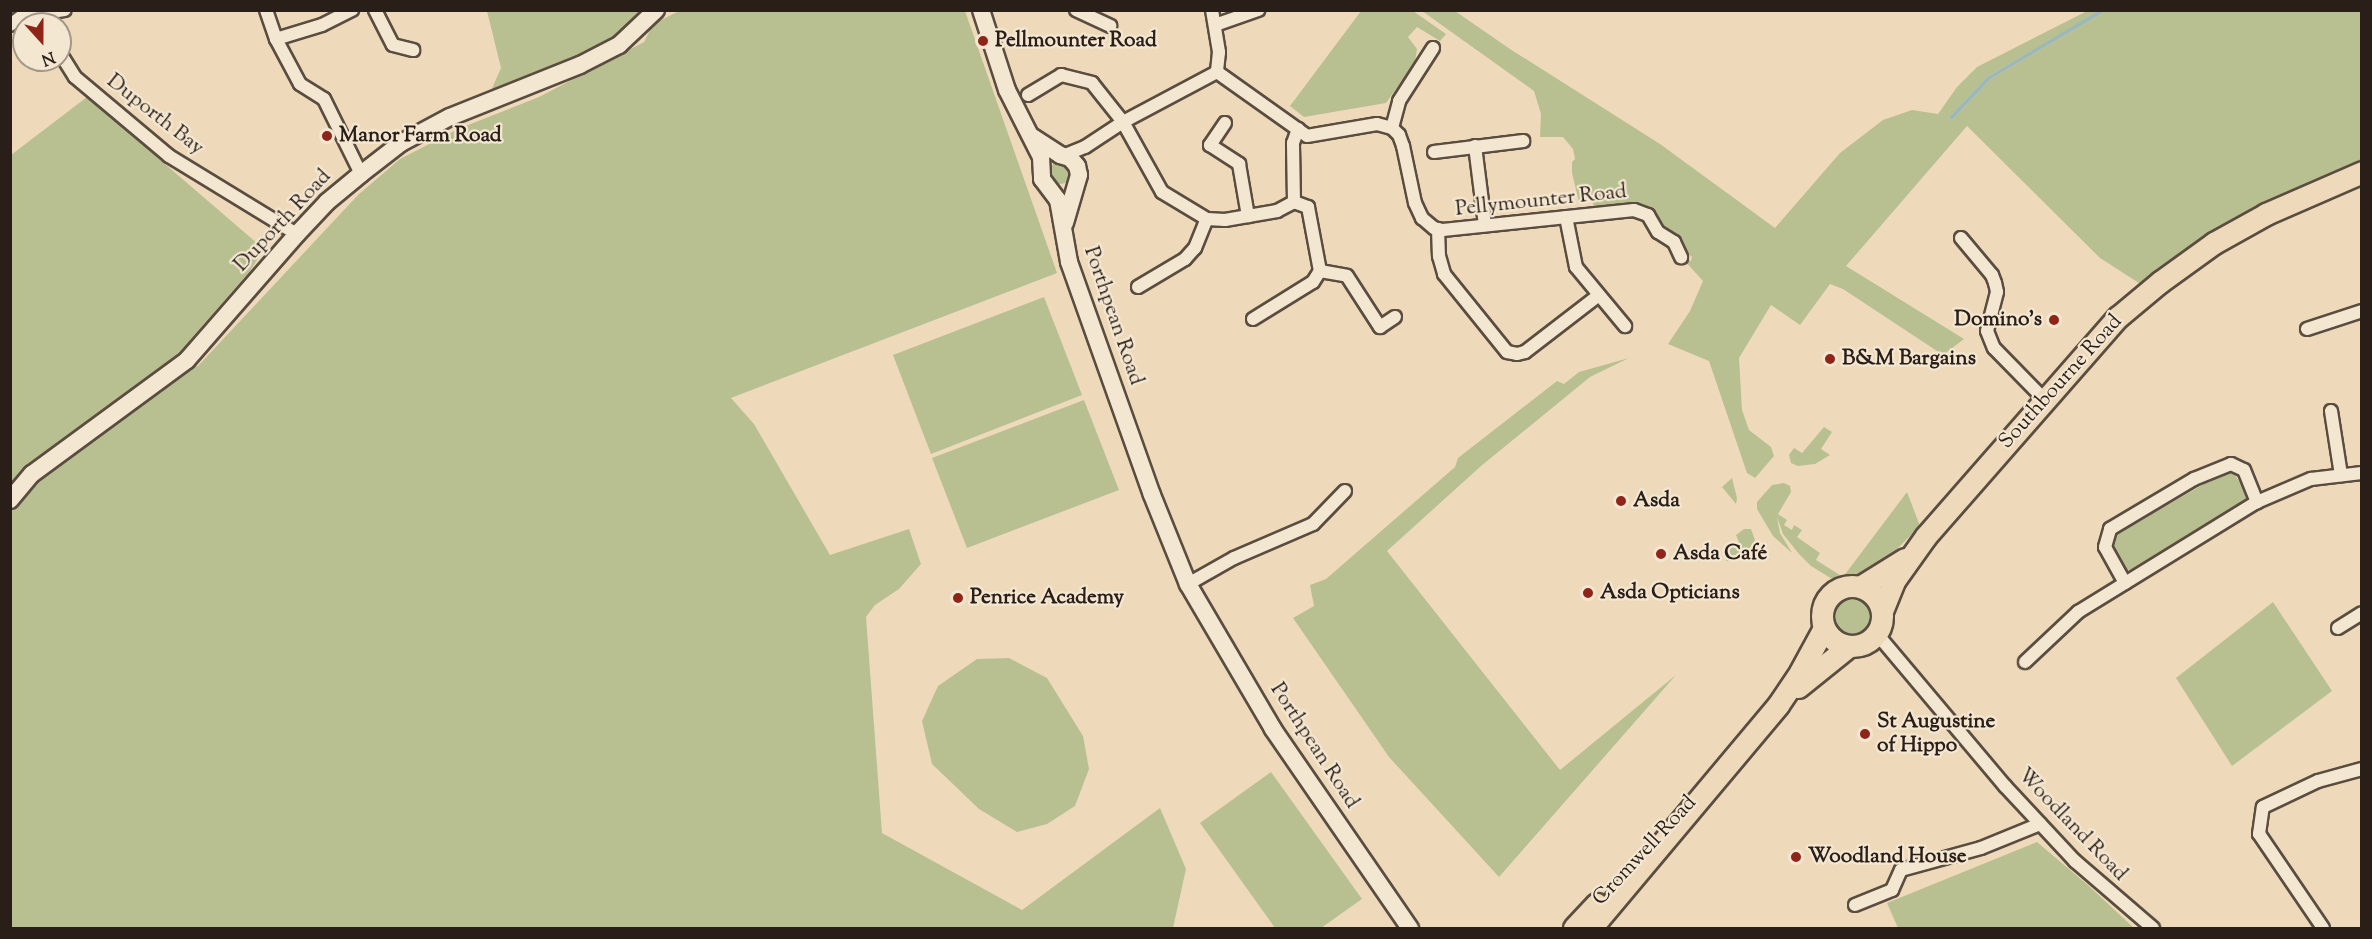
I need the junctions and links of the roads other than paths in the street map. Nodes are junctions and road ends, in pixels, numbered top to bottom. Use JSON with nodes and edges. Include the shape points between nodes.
{"nodes":[{"id":1,"x":65,"y":10,"type":"edge"},
{"id":2,"x":266,"y":10,"type":"edge"},
{"id":3,"x":352,"y":10,"type":"edge"},
{"id":4,"x":375,"y":10,"type":"edge"},
{"id":5,"x":656,"y":10,"type":"edge"},
{"id":6,"x":981,"y":10,"type":"edge"},
{"id":7,"x":1076,"y":10,"type":"edge"},
{"id":8,"x":1212,"y":10,"type":"edge"},
{"id":9,"x":1258,"y":10,"type":"edge"},
{"id":10,"x":35,"y":12,"type":"edge"},
{"id":11,"x":1097,"y":14,"type":"edge"},
{"id":12,"x":1215,"y":25,"type":"junction"},
{"id":13,"x":1111,"y":26,"type":"dead end"},
{"id":14,"x":276,"y":39,"type":"junction"},
{"id":15,"x":1434,"y":48,"type":"dead end"},
{"id":16,"x":413,"y":50,"type":"dead end"},
{"id":17,"x":72,"y":71,"type":"edge"},
{"id":18,"x":1217,"y":72,"type":"junction"},
{"id":19,"x":1028,"y":95,"type":"dead end"},
{"id":20,"x":1123,"y":122,"type":"junction"},
{"id":21,"x":1225,"y":123,"type":"dead end"},
{"id":22,"x":1392,"y":128,"type":"junction"},
{"id":23,"x":1298,"y":129,"type":"junction"},
{"id":24,"x":1030,"y":135,"type":"junction"},
{"id":25,"x":1095,"y":141,"type":"junction"},
{"id":26,"x":1523,"y":141,"type":"dead end"},
{"id":27,"x":1475,"y":146,"type":"junction"},
{"id":28,"x":1434,"y":152,"type":"dead end"},
{"id":29,"x":1063,"y":155,"type":"junction"},
{"id":30,"x":1041,"y":170,"type":"junction"},
{"id":31,"x":2361,"y":172,"type":"edge"},
{"id":32,"x":361,"y":174,"type":"junction"},
{"id":33,"x":1078,"y":175,"type":"junction"},
{"id":34,"x":1048,"y":188,"type":"junction"},
{"id":35,"x":1294,"y":202,"type":"junction"},
{"id":36,"x":1248,"y":216,"type":"junction"},
{"id":37,"x":1566,"y":217,"type":"junction"},
{"id":38,"x":1207,"y":219,"type":"junction"},
{"id":39,"x":1485,"y":225,"type":"junction"},
{"id":40,"x":1438,"y":229,"type":"junction"},
{"id":41,"x":1064,"y":230,"type":"junction"},
{"id":42,"x":297,"y":234,"type":"junction"},
{"id":43,"x":1961,"y":238,"type":"dead end"},
{"id":44,"x":1681,"y":257,"type":"dead end"},
{"id":45,"x":1320,"y":271,"type":"junction"},
{"id":46,"x":1138,"y":287,"type":"dead end"},
{"id":47,"x":1599,"y":295,"type":"junction"},
{"id":48,"x":2361,"y":311,"type":"edge"},
{"id":49,"x":1395,"y":317,"type":"dead end"},
{"id":50,"x":1252,"y":319,"type":"dead end"},
{"id":51,"x":1625,"y":326,"type":"dead end"},
{"id":52,"x":2307,"y":329,"type":"dead end"},
{"id":53,"x":2044,"y":400,"type":"junction"},
{"id":54,"x":2331,"y":411,"type":"dead end"},
{"id":55,"x":2361,"y":473,"type":"edge"},
{"id":56,"x":2340,"y":475,"type":"junction"},
{"id":57,"x":1345,"y":491,"type":"dead end"},
{"id":58,"x":10,"y":500,"type":"edge"},
{"id":59,"x":2257,"y":502,"type":"junction"},
{"id":60,"x":1912,"y":554,"type":"junction"},
{"id":61,"x":2125,"y":583,"type":"junction"},
{"id":62,"x":1188,"y":584,"type":"junction"},
{"id":63,"x":1860,"y":587,"type":"junction"},
{"id":64,"x":1882,"y":611,"type":"junction"},
{"id":65,"x":2361,"y":613,"type":"edge"},
{"id":66,"x":1824,"y":628,"type":"junction"},
{"id":67,"x":2338,"y":628,"type":"dead end"},
{"id":68,"x":1876,"y":634,"type":"junction"},
{"id":69,"x":1849,"y":646,"type":"junction"},
{"id":70,"x":2025,"y":662,"type":"dead end"},
{"id":71,"x":1778,"y":705,"type":"junction"},
{"id":72,"x":2361,"y":769,"type":"edge"},
{"id":73,"x":1718,"y":775,"type":"junction"},
{"id":74,"x":2040,"y":824,"type":"junction"},
{"id":75,"x":1855,"y":905,"type":"dead end"},
{"id":76,"x":1410,"y":928,"type":"edge"},
{"id":77,"x":1574,"y":928,"type":"edge"},
{"id":78,"x":1591,"y":928,"type":"edge"},
{"id":79,"x":2153,"y":928,"type":"edge"},
{"id":80,"x":2323,"y":928,"type":"edge"}],
"edges":[{"from":1,"to":10,"type":"street"},
{"from":2,"to":14,"type":"street"},
{"from":3,"to":14,"type":"street","via":[[322,25]]},
{"from":4,"to":16,"type":"street","via":[[393,45]]},
{"from":5,"to":32,"type":"street","name":"Duporth Road","via":[[619,45],[580,65],[450,117],[401,143]]},
{"from":6,"to":24,"type":"street","name":"Porthpean Road","via":[[1007,90]]},
{"from":7,"to":11,"type":"street"},
{"from":8,"to":12,"type":"street"},
{"from":9,"to":12,"type":"street"},
{"from":11,"to":13,"type":"street"},
{"from":12,"to":18,"type":"street"},
{"from":14,"to":32,"type":"street","via":[[300,84],[324,99]]},
{"from":15,"to":22,"type":"street","via":[[1399,101]]},
{"from":17,"to":42,"type":"street","name":"Duporth Bay","via":[[169,156]]},
{"from":18,"to":20,"type":"street"},
{"from":18,"to":23,"type":"street"},
{"from":19,"to":20,"type":"street","via":[[1061,75],[1092,83]]},
{"from":20,"to":25,"type":"street"},
{"from":20,"to":38,"type":"street","via":[[1162,192]]},
{"from":21,"to":36,"type":"street","via":[[1210,145],[1239,164]]},
{"from":22,"to":23,"type":"street","via":[[1377,124],[1307,136]]},
{"from":22,"to":40,"type":"street","name":"Pellymounter Road","via":[[1403,146],[1415,203],[1427,223]]},
{"from":23,"to":35,"type":"street","via":[[1293,143]]},
{"from":24,"to":29,"type":"street","name":"Porthpean Road"},
{"from":24,"to":30,"type":"street","name":"Porthpean Road","via":[[1041,157]]},
{"from":25,"to":29,"type":"street"},
{"from":25,"to":33,"type":"street"},
{"from":26,"to":27,"type":"street"},
{"from":27,"to":28,"type":"street"},
{"from":27,"to":39,"type":"street"},
{"from":29,"to":30,"type":"street","via":[[1048,158]]},
{"from":29,"to":33,"type":"street","name":"Porthpean Road","via":[[1074,161]]},
{"from":30,"to":34,"type":"street","name":"Porthpean Road"},
{"from":31,"to":53,"type":"highway","name":"Southbourne Road","via":[[2266,214],[2214,243],[2118,317]]},
{"from":32,"to":42,"type":"street","name":"Duporth Road"},
{"from":33,"to":34,"type":"street","via":[[1064,192]]},
{"from":33,"to":41,"type":"street","name":"Porthpean Road"},
{"from":34,"to":41,"type":"street","name":"Porthpean Road","via":[[1058,201]]},
{"from":35,"to":36,"type":"street","via":[[1277,211]]},
{"from":35,"to":45,"type":"street","via":[[1308,207]]},
{"from":36,"to":38,"type":"street"},
{"from":37,"to":39,"type":"street","name":"Pellymounter Road"},
{"from":37,"to":44,"type":"street","name":"Pellymounter Road","via":[[1640,211],[1674,242]]},
{"from":37,"to":47,"type":"street","via":[[1576,267]]},
{"from":38,"to":46,"type":"street","via":[[1195,248],[1185,259]]},
{"from":39,"to":40,"type":"street","name":"Pellymounter Road"},
{"from":40,"to":47,"type":"street","via":[[1444,274],[1511,353],[1531,348]]},
{"from":41,"to":62,"type":"street","name":"Porthpean Road","via":[[1069,262]]},
{"from":42,"to":58,"type":"street","name":"Duporth Road","via":[[187,360],[32,474]]},
{"from":43,"to":53,"type":"street","via":[[1995,283],[1997,292],[1987,332],[1994,348]]},
{"from":45,"to":49,"type":"street","via":[[1347,276],[1380,327]]},
{"from":45,"to":50,"type":"street","via":[[1313,282]]},
{"from":47,"to":51,"type":"street"},
{"from":48,"to":52,"type":"street"},
{"from":53,"to":60,"type":"highway","name":"Southbourne Road"},
{"from":54,"to":56,"type":"street"},
{"from":55,"to":56,"type":"street"},
{"from":56,"to":59,"type":"street","via":[[2311,479]]},
{"from":57,"to":62,"type":"street","via":[[1313,524],[1234,558]]},
{"from":59,"to":61,"type":"street"},
{"from":59,"to":61,"type":"street","via":[[2244,470],[2231,464],[2194,479],[2110,529],[2105,547]]},
{"from":60,"to":63,"type":"highway","name":"Southbourne Road"},
{"from":60,"to":64,"type":"highway","name":"Southbourne Road","via":[[1894,581]]},
{"from":61,"to":70,"type":"street","via":[[2078,612]]},
{"from":62,"to":76,"type":"street","name":"Porthpean Road","via":[[1273,729]]},
{"from":63,"to":64,"type":"highway","via":[[1871,593]]},
{"from":63,"to":66,"type":"highway","via":[[1849,586],[1831,595],[1822,610]]},
{"from":64,"to":68,"type":"highway"},
{"from":65,"to":67,"type":"street"},
{"from":66,"to":69,"type":"highway","via":[[1832,639]]},
{"from":66,"to":71,"type":"highway","name":"Cromwell Road"},
{"from":68,"to":69,"type":"highway","via":[[1864,644]]},
{"from":68,"to":74,"type":"street","name":"Woodland Road"},
{"from":69,"to":71,"type":"highway","name":"Cromwell Road"},
{"from":71,"to":73,"type":"highway","name":"Cromwell Road"},
{"from":72,"to":80,"type":"street","via":[[2318,781],[2264,807],[2259,834]]},
{"from":73,"to":77,"type":"highway","name":"Cromwell Road","via":[[1661,830]]},
{"from":73,"to":78,"type":"highway","name":"Cromwell Road"},
{"from":74,"to":75,"type":"street","via":[[1981,848],[1900,870],[1892,890]]},
{"from":74,"to":79,"type":"street","name":"Woodland Road","via":[[2082,868]]}]}
